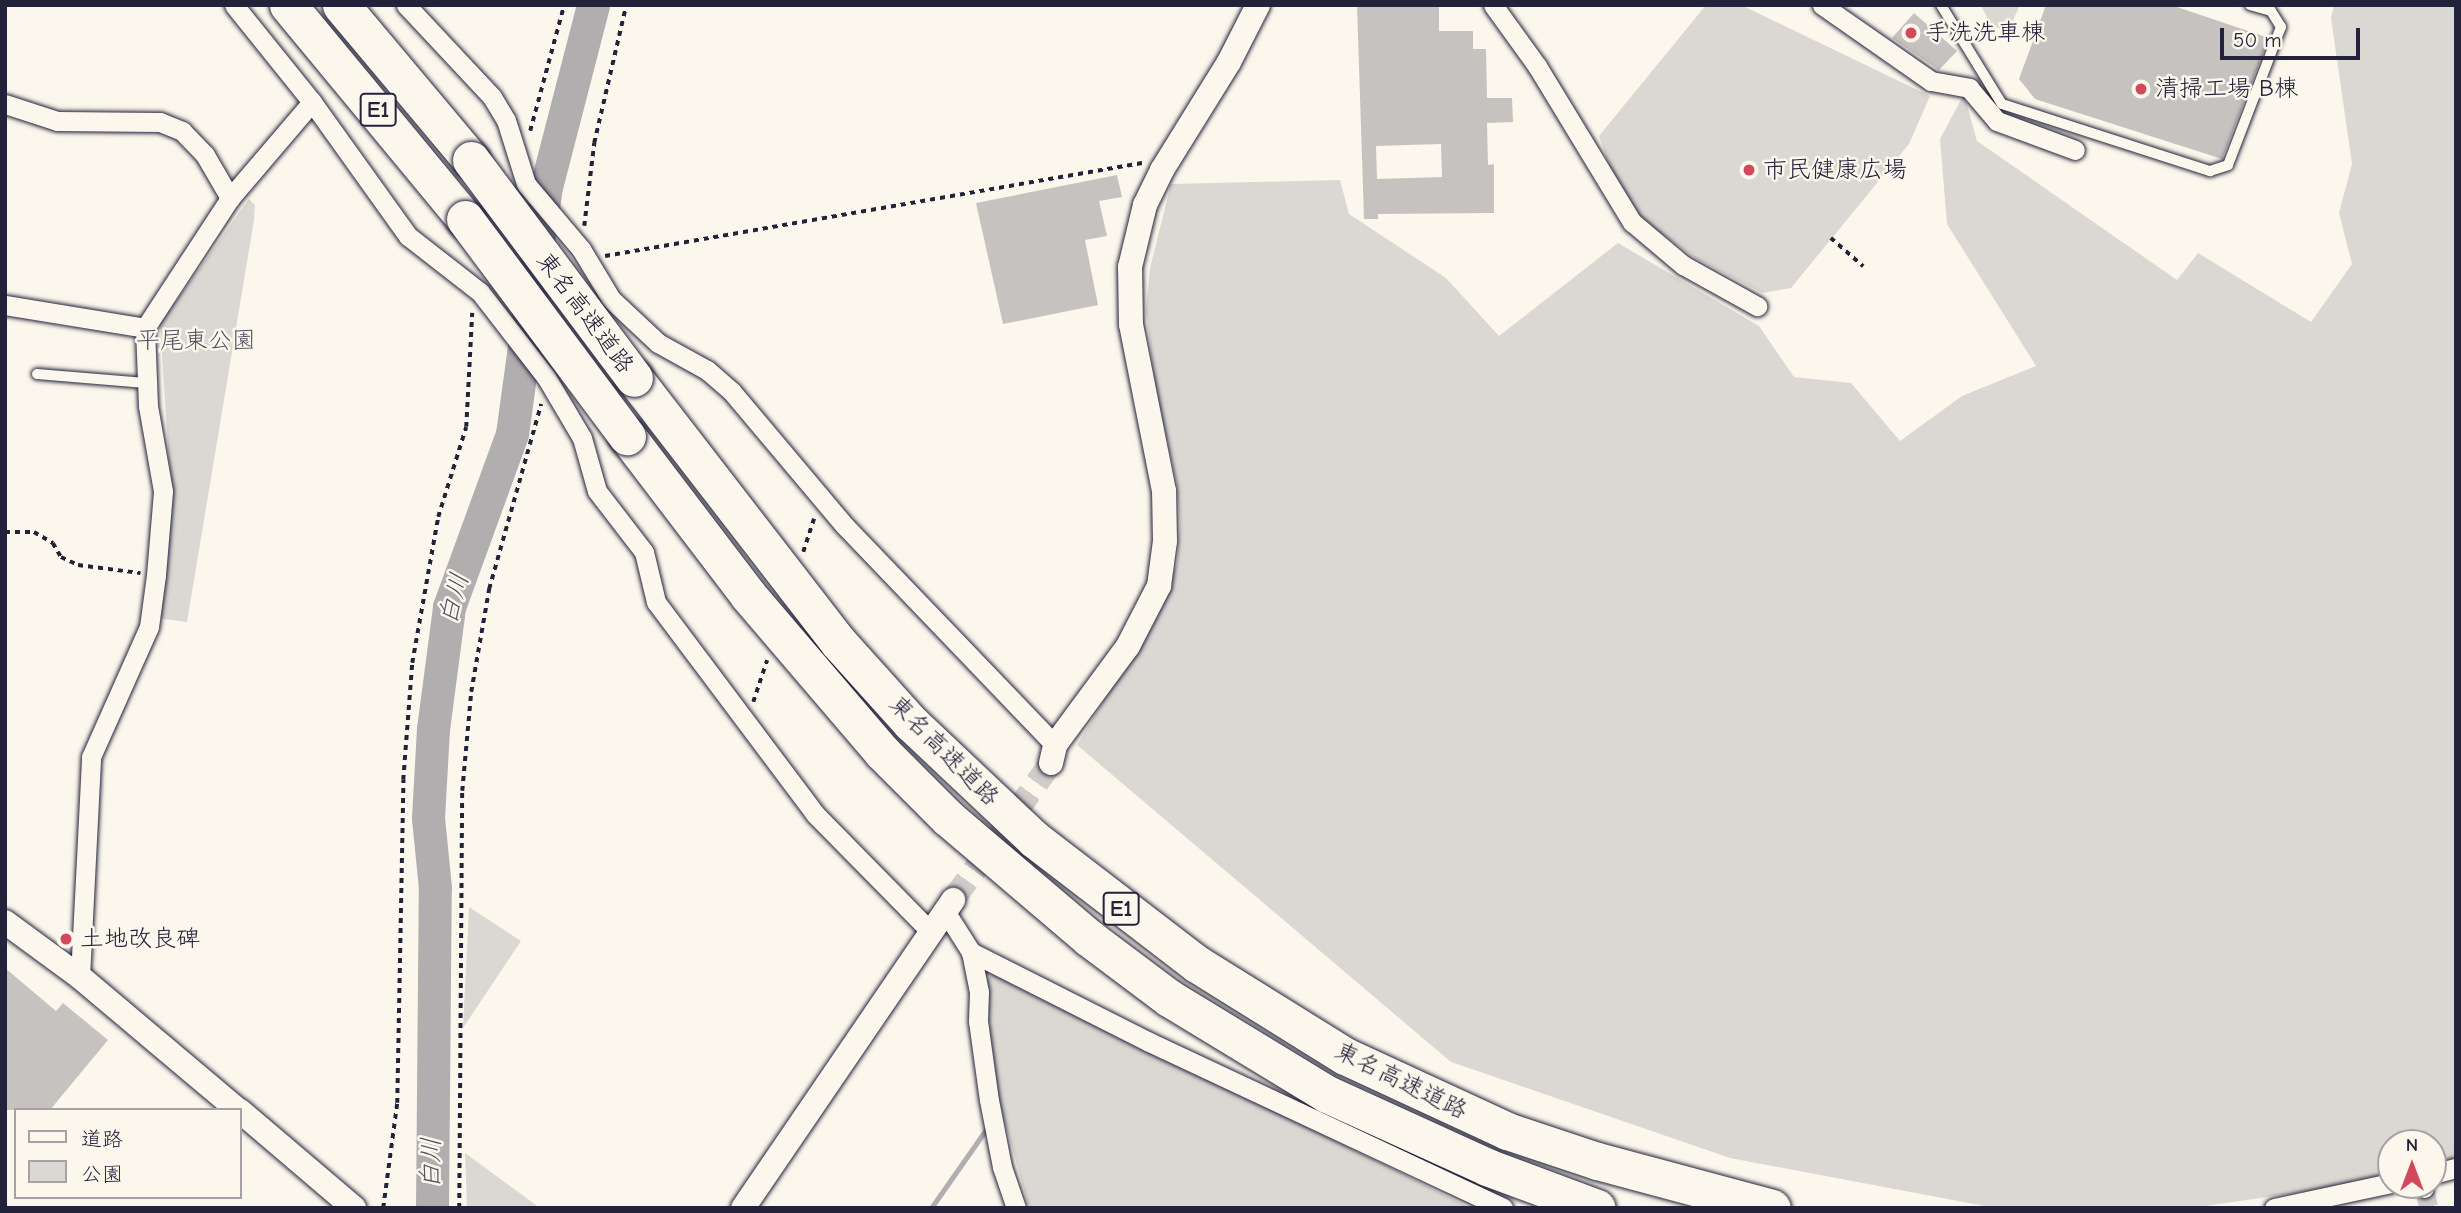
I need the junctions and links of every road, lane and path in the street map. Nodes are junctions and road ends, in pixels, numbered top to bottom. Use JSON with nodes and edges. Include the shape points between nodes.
{"nodes":[{"id":1,"x":234,"y":5,"type":"edge"},
{"id":2,"x":288,"y":5,"type":"edge"},
{"id":3,"x":341,"y":5,"type":"edge"},
{"id":4,"x":406,"y":5,"type":"edge"},
{"id":5,"x":564,"y":5,"type":"edge"},
{"id":6,"x":626,"y":5,"type":"edge"},
{"id":7,"x":1258,"y":5,"type":"edge"},
{"id":8,"x":1493,"y":5,"type":"edge"},
{"id":9,"x":1822,"y":5,"type":"edge"},
{"id":10,"x":1941,"y":5,"type":"edge"},
{"id":11,"x":2250,"y":5,"type":"edge"},
{"id":12,"x":312,"y":102,"type":"junction"},
{"id":13,"x":5,"y":104,"type":"edge"},
{"id":14,"x":2075,"y":150,"type":"dead end"},
{"id":15,"x":1161,"y":170,"type":"junction"},
{"id":16,"x":523,"y":175,"type":"junction"},
{"id":17,"x":230,"y":198,"type":"junction"},
{"id":18,"x":1831,"y":239,"type":"dead end"},
{"id":19,"x":584,"y":254,"type":"junction"},
{"id":20,"x":1863,"y":266,"type":"dead end"},
{"id":21,"x":480,"y":292,"type":"junction"},
{"id":22,"x":5,"y":305,"type":"edge"},
{"id":23,"x":1757,"y":306,"type":"dead end"},
{"id":24,"x":145,"y":328,"type":"junction"},
{"id":25,"x":37,"y":374,"type":"dead end"},
{"id":26,"x":546,"y":376,"type":"junction"},
{"id":27,"x":146,"y":383,"type":"junction"},
{"id":28,"x":821,"y":498,"type":"junction"},
{"id":29,"x":5,"y":532,"type":"edge"},
{"id":30,"x":800,"y":561,"type":"dead end"},
{"id":31,"x":156,"y":575,"type":"junction"},
{"id":32,"x":770,"y":651,"type":"dead end"},
{"id":33,"x":746,"y":722,"type":"junction"},
{"id":34,"x":1053,"y":754,"type":"joint"},
{"id":35,"x":949,"y":906,"type":"joint"},
{"id":36,"x":5,"y":922,"type":"edge"},
{"id":37,"x":931,"y":932,"type":"junction"},
{"id":38,"x":971,"y":952,"type":"junction"},
{"id":39,"x":80,"y":977,"type":"junction"},
{"id":40,"x":235,"y":1108,"type":"edge"},
{"id":41,"x":242,"y":1114,"type":"edge"},
{"id":42,"x":2377,"y":1186,"type":"edge"},
{"id":43,"x":354,"y":1208,"type":"edge"},
{"id":44,"x":383,"y":1208,"type":"edge"},
{"id":45,"x":459,"y":1208,"type":"edge"},
{"id":46,"x":743,"y":1208,"type":"edge"},
{"id":47,"x":1016,"y":1208,"type":"edge"},
{"id":48,"x":1503,"y":1208,"type":"edge"},
{"id":49,"x":1597,"y":1208,"type":"edge"},
{"id":50,"x":1772,"y":1208,"type":"edge"},
{"id":51,"x":2273,"y":1208,"type":"edge"}],
"edges":[{"from":1,"to":12,"type":"street"},
{"from":2,"to":49,"type":"highway","name":"東名高速道路","number":"E1","bridge":true,"via":[[465,219],[748,595],[882,752],[948,818],[1088,938],[1169,998],[1327,1094],[1475,1163]]},
{"from":3,"to":50,"type":"highway","name":"東名高速道路","number":"E1","bridge":true,"via":[[471,160],[839,643],[911,723],[1034,839],[1166,942],[1262,1007],[1424,1095],[1507,1131],[1597,1161]]},
{"from":4,"to":16,"type":"street","via":[[492,97],[506,120]]},
{"from":5,"to":16,"type":"path"},
{"from":6,"to":19,"type":"path","via":[[594,143]]},
{"from":7,"to":15,"type":"street","via":[[1229,62]]},
{"from":8,"to":23,"type":"street","via":[[1537,66],[1632,222],[1683,265]]},
{"from":9,"to":14,"type":"street","via":[[1931,81],[1969,88],[1997,121]]},
{"from":10,"to":11,"type":"lane","via":[[2002,104],[2210,171],[2228,165],[2281,27],[2271,11]]},
{"from":12,"to":17,"type":"street"},
{"from":12,"to":21,"type":"street","via":[[408,236]]},
{"from":13,"to":17,"type":"street","via":[[57,121],[160,122],[182,131],[205,155]]},
{"from":15,"to":19,"type":"path","via":[[1139,162]]},
{"from":15,"to":34,"type":"street","via":[[1136,236],[1128,296],[1164,491],[1165,541],[1159,586],[1128,646]]},
{"from":16,"to":19,"type":"street"},
{"from":16,"to":21,"type":"street"},
{"from":17,"to":24,"type":"street"},
{"from":18,"to":20,"type":"path"},
{"from":19,"to":28,"type":"street","via":[[611,299],[658,344],[697,363],[732,392]]},
{"from":21,"to":26,"type":"street"},
{"from":21,"to":44,"type":"path","via":[[472,310],[466,427],[439,517],[412,663],[403,780],[397,1103]]},
{"from":22,"to":24,"type":"street"},
{"from":24,"to":27,"type":"street"},
{"from":25,"to":27,"type":"lane"},
{"from":26,"to":33,"type":"street","via":[[582,438],[597,491],[644,552],[656,603]]},
{"from":26,"to":45,"type":"path","via":[[489,589],[471,692],[462,791]]},
{"from":27,"to":31,"type":"street","via":[[163,491]]},
{"from":28,"to":30,"type":"path"},
{"from":28,"to":34,"type":"street"},
{"from":29,"to":31,"type":"path","via":[[34,532],[53,543],[61,557],[78,565]]},
{"from":31,"to":39,"type":"street","via":[[149,627],[90,757]]},
{"from":32,"to":33,"type":"path"},
{"from":33,"to":37,"type":"street","via":[[815,814]]},
{"from":35,"to":37,"type":"street"},
{"from":35,"to":38,"type":"street"},
{"from":36,"to":39,"type":"street"},
{"from":37,"to":46,"type":"street"},
{"from":38,"to":47,"type":"street","via":[[989,1100],[1002,1167]]},
{"from":38,"to":48,"type":"street","via":[[1149,1042]]},
{"from":39,"to":40,"type":"street"},
{"from":41,"to":43,"type":"street"},
{"from":42,"to":51,"type":"street"}]}
